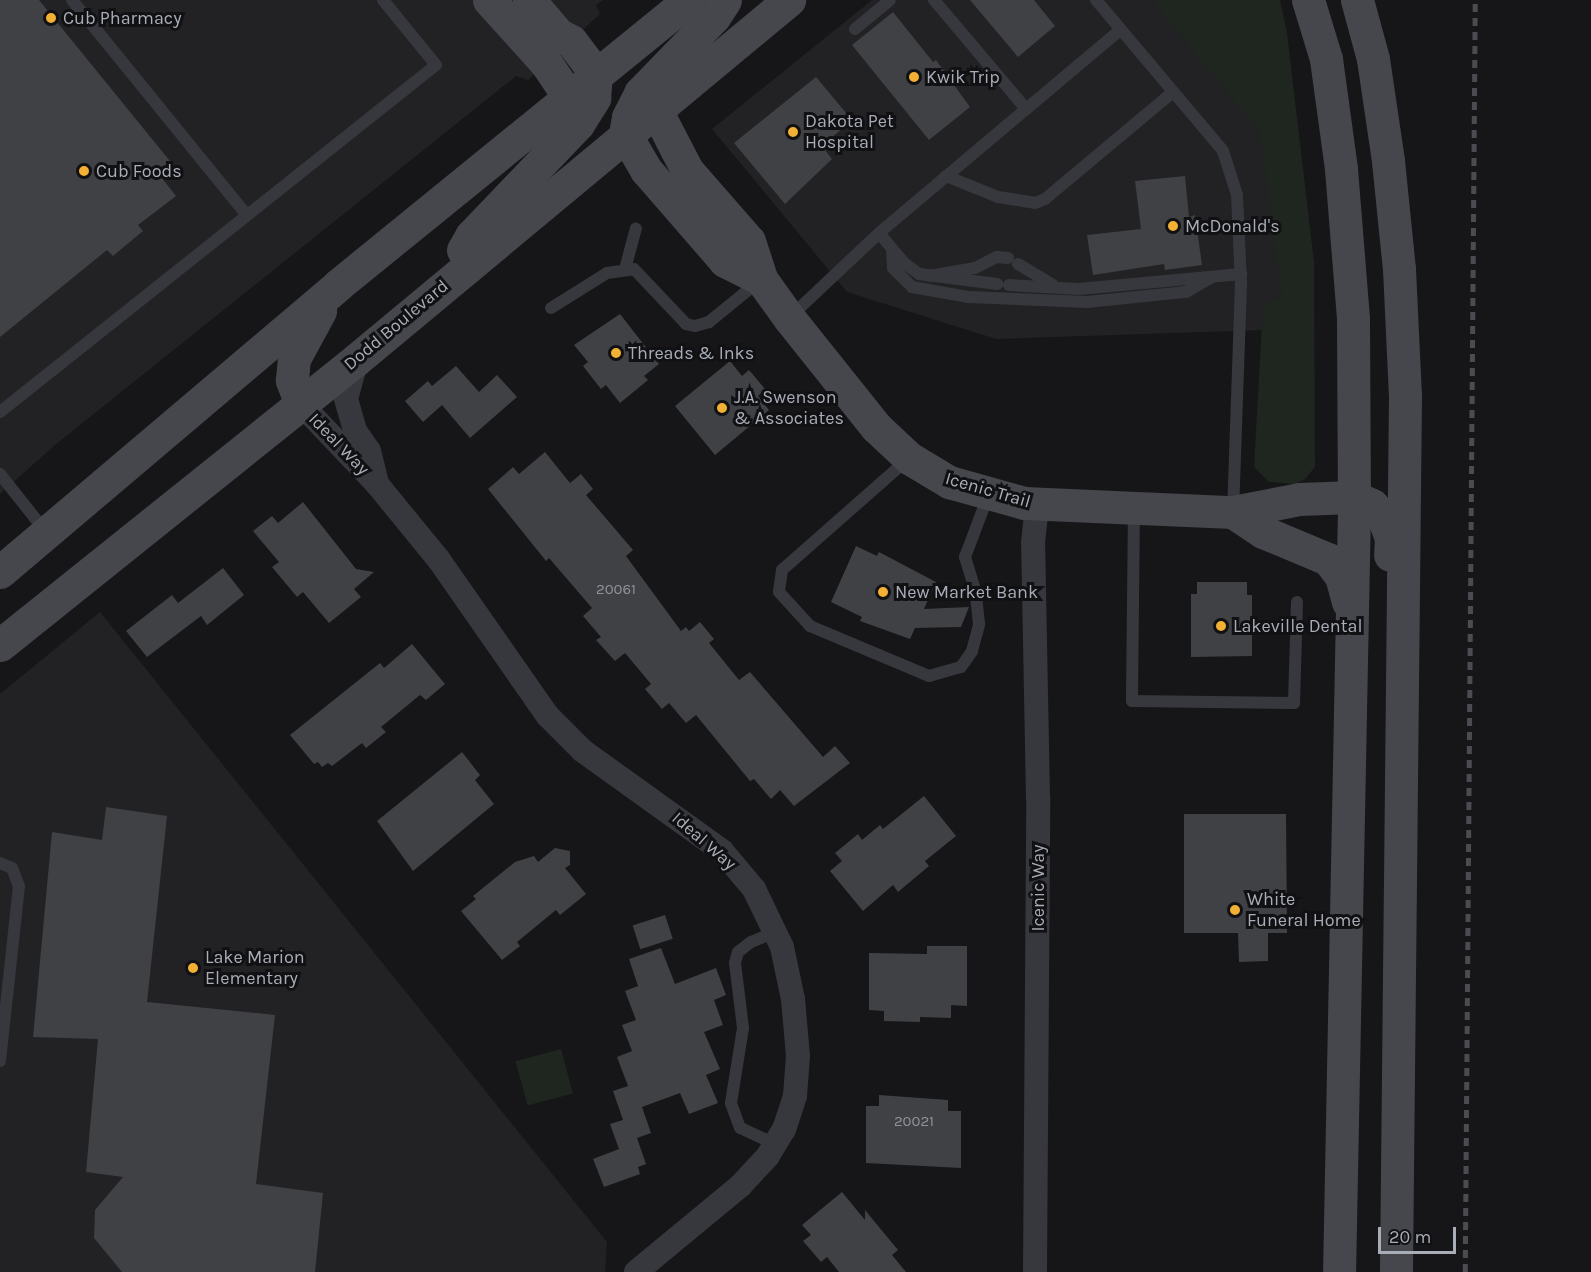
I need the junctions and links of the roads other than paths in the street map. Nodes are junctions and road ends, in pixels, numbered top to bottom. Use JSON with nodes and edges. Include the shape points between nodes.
{"nodes":[{"id":1,"x":72,"y":0,"type":"edge"},
{"id":2,"x":383,"y":0,"type":"edge"},
{"id":3,"x":489,"y":0,"type":"edge"},
{"id":4,"x":529,"y":0,"type":"edge"},
{"id":5,"x":689,"y":0,"type":"edge"},
{"id":6,"x":725,"y":0,"type":"edge"},
{"id":7,"x":789,"y":0,"type":"edge"},
{"id":8,"x":890,"y":0,"type":"edge"},
{"id":9,"x":934,"y":0,"type":"edge"},
{"id":10,"x":1096,"y":0,"type":"edge"},
{"id":11,"x":1308,"y":0,"type":"edge"},
{"id":12,"x":1357,"y":0,"type":"edge"},
{"id":13,"x":855,"y":29,"type":"dead end"},
{"id":14,"x":1120,"y":30,"type":"junction"},
{"id":15,"x":596,"y":74,"type":"junction"},
{"id":16,"x":1173,"y":92,"type":"junction"},
{"id":17,"x":568,"y":96,"type":"junction"},
{"id":18,"x":1026,"y":109,"type":"junction"},
{"id":19,"x":656,"y":110,"type":"junction"},
{"id":20,"x":625,"y":134,"type":"junction"},
{"id":21,"x":946,"y":176,"type":"junction"},
{"id":22,"x":247,"y":215,"type":"junction"},
{"id":23,"x":636,"y":228,"type":"dead end"},
{"id":24,"x":879,"y":233,"type":"junction"},
{"id":25,"x":892,"y":249,"type":"junction"},
{"id":26,"x":625,"y":269,"type":"junction"},
{"id":27,"x":1241,"y":274,"type":"junction"},
{"id":28,"x":928,"y":277,"type":"junction"},
{"id":29,"x":1212,"y":277,"type":"junction"},
{"id":30,"x":761,"y":279,"type":"junction"},
{"id":31,"x":338,"y":285,"type":"junction"},
{"id":32,"x":1056,"y":286,"type":"junction"},
{"id":33,"x":431,"y":296,"type":"junction"},
{"id":34,"x":551,"y":308,"type":"dead end"},
{"id":35,"x":789,"y":318,"type":"junction"},
{"id":36,"x":357,"y":359,"type":"junction"},
{"id":37,"x":301,"y":404,"type":"junction"},
{"id":38,"x":0,"y":412,"type":"edge"},
{"id":39,"x":909,"y":458,"type":"junction"},
{"id":40,"x":0,"y":474,"type":"edge"},
{"id":41,"x":377,"y":484,"type":"junction"},
{"id":42,"x":989,"y":493,"type":"junction"},
{"id":43,"x":1354,"y":498,"type":"junction"},
{"id":44,"x":1037,"y":504,"type":"junction"},
{"id":45,"x":1134,"y":506,"type":"junction"},
{"id":46,"x":1233,"y":512,"type":"junction"},
{"id":47,"x":47,"y":533,"type":"junction"},
{"id":48,"x":0,"y":572,"type":"edge"},
{"id":49,"x":1297,"y":602,"type":"dead end"},
{"id":50,"x":1352,"y":613,"type":"junction"},
{"id":51,"x":1400,"y":633,"type":"junction"},
{"id":52,"x":0,"y":645,"type":"edge"},
{"id":53,"x":0,"y":863,"type":"edge"},
{"id":54,"x":776,"y":932,"type":"junction"},
{"id":55,"x":0,"y":1061,"type":"edge"},
{"id":56,"x":775,"y":1144,"type":"junction"},
{"id":57,"x":636,"y":1272,"type":"edge"},
{"id":58,"x":1035,"y":1272,"type":"edge"},
{"id":59,"x":1339,"y":1272,"type":"edge"},
{"id":60,"x":1396,"y":1272,"type":"edge"}],
"edges":[{"from":1,"to":22,"type":"lane"},
{"from":2,"to":22,"type":"lane","via":[[435,65]]},
{"from":3,"to":17,"type":"main road","via":[[546,63]]},
{"from":4,"to":15,"type":"main road","via":[[558,34],[571,41]]},
{"from":5,"to":15,"type":"main road"},
{"from":6,"to":20,"type":"main road","via":[[714,17],[640,93],[628,117]]},
{"from":7,"to":19,"type":"main road","name":"Dodd Boulevard"},
{"from":8,"to":13,"type":"lane"},
{"from":9,"to":18,"type":"lane"},
{"from":10,"to":14,"type":"lane"},
{"from":11,"to":43,"type":"main road","via":[[1326,59],[1341,169],[1353,319]]},
{"from":12,"to":51,"type":"main road","via":[[1373,59],[1399,269],[1405,394]]},
{"from":14,"to":16,"type":"lane"},
{"from":14,"to":18,"type":"lane"},
{"from":15,"to":17,"type":"main road"},
{"from":15,"to":33,"type":"main road","via":[[594,98],[578,124],[471,236]]},
{"from":16,"to":21,"type":"lane","via":[[1045,199],[1035,203],[998,197]]},
{"from":16,"to":27,"type":"lane","via":[[1223,151],[1237,195]]},
{"from":17,"to":31,"type":"main road"},
{"from":18,"to":21,"type":"lane"},
{"from":19,"to":20,"type":"main road","name":"Dodd Boulevard"},
{"from":19,"to":30,"type":"main road","name":"Icenic Trail","via":[[687,170],[749,241]]},
{"from":20,"to":30,"type":"main road","name":"Icenic Trail","via":[[646,170],[725,261]]},
{"from":20,"to":33,"type":"main road","name":"Dodd Boulevard"},
{"from":21,"to":24,"type":"lane"},
{"from":22,"to":38,"type":"lane"},
{"from":23,"to":26,"type":"lane"},
{"from":24,"to":25,"type":"lane"},
{"from":24,"to":35,"type":"lane"},
{"from":25,"to":28,"type":"lane","via":[[904,263]]},
{"from":25,"to":29,"type":"lane","via":[[893,268],[912,287],[969,297],[1087,302],[1186,292]]},
{"from":26,"to":30,"type":"lane","via":[[634,269],[686,324],[695,326],[709,322]]},
{"from":26,"to":34,"type":"lane","via":[[607,273]]},
{"from":27,"to":29,"type":"lane"},
{"from":27,"to":46,"type":"lane"},
{"from":28,"to":32,"type":"lane"},
{"from":28,"to":32,"type":"lane","via":[[943,271],[975,268],[997,257],[1013,261]]},
{"from":29,"to":32,"type":"lane","via":[[1079,289]]},
{"from":30,"to":35,"type":"main road","name":"Icenic Trail"},
{"from":31,"to":37,"type":"main road","via":[[294,359],[292,380]]},
{"from":31,"to":47,"type":"main road"},
{"from":33,"to":36,"type":"main road","name":"Dodd Boulevard"},
{"from":35,"to":39,"type":"main road","name":"Icenic Trail","via":[[876,427]]},
{"from":36,"to":37,"type":"main road","name":"Dodd Boulevard"},
{"from":36,"to":41,"type":"street","name":"Ideal Way","via":[[346,399],[355,431],[369,451]]},
{"from":37,"to":41,"type":"street","name":"Ideal Way"},
{"from":37,"to":52,"type":"main road","name":"Dodd Boulevard"},
{"from":39,"to":42,"type":"main road","name":"Icenic Trail","via":[[949,482]]},
{"from":39,"to":42,"type":"lane","via":[[782,570],[779,592],[810,626],[929,676],[961,667],[972,651],[979,624],[976,593],[965,557]]},
{"from":40,"to":47,"type":"lane"},
{"from":41,"to":54,"type":"street","name":"Ideal Way","via":[[439,560],[548,716],[583,751],[722,851],[753,889]]},
{"from":42,"to":44,"type":"main road","name":"Icenic Trail"},
{"from":43,"to":46,"type":"main road","name":"Icenic Trail","via":[[1299,499]]},
{"from":43,"to":50,"type":"main road"},
{"from":43,"to":51,"type":"main road","via":[[1372,505],[1384,519],[1391,538],[1389,575]]},
{"from":44,"to":45,"type":"main road","name":"Icenic Trail"},
{"from":44,"to":58,"type":"street","name":"Icenic Way","via":[[1033,543],[1038,798]]},
{"from":45,"to":46,"type":"main road","name":"Icenic Trail"},
{"from":45,"to":49,"type":"lane","via":[[1132,701],[1294,703]]},
{"from":46,"to":50,"type":"main road","via":[[1263,532],[1328,559],[1341,576]]},
{"from":47,"to":48,"type":"main road"},
{"from":50,"to":59,"type":"main road"},
{"from":51,"to":60,"type":"main road"},
{"from":53,"to":55,"type":"lane","via":[[12,868],[19,886]]},
{"from":54,"to":56,"type":"street","name":"Ideal Way","via":[[793,999],[798,1056],[795,1096]]},
{"from":54,"to":56,"type":"lane","via":[[751,942],[738,952],[735,963],[743,1028],[731,1103],[740,1128]]},
{"from":56,"to":57,"type":"street","name":"Ideal Way","via":[[740,1186]]}]}
